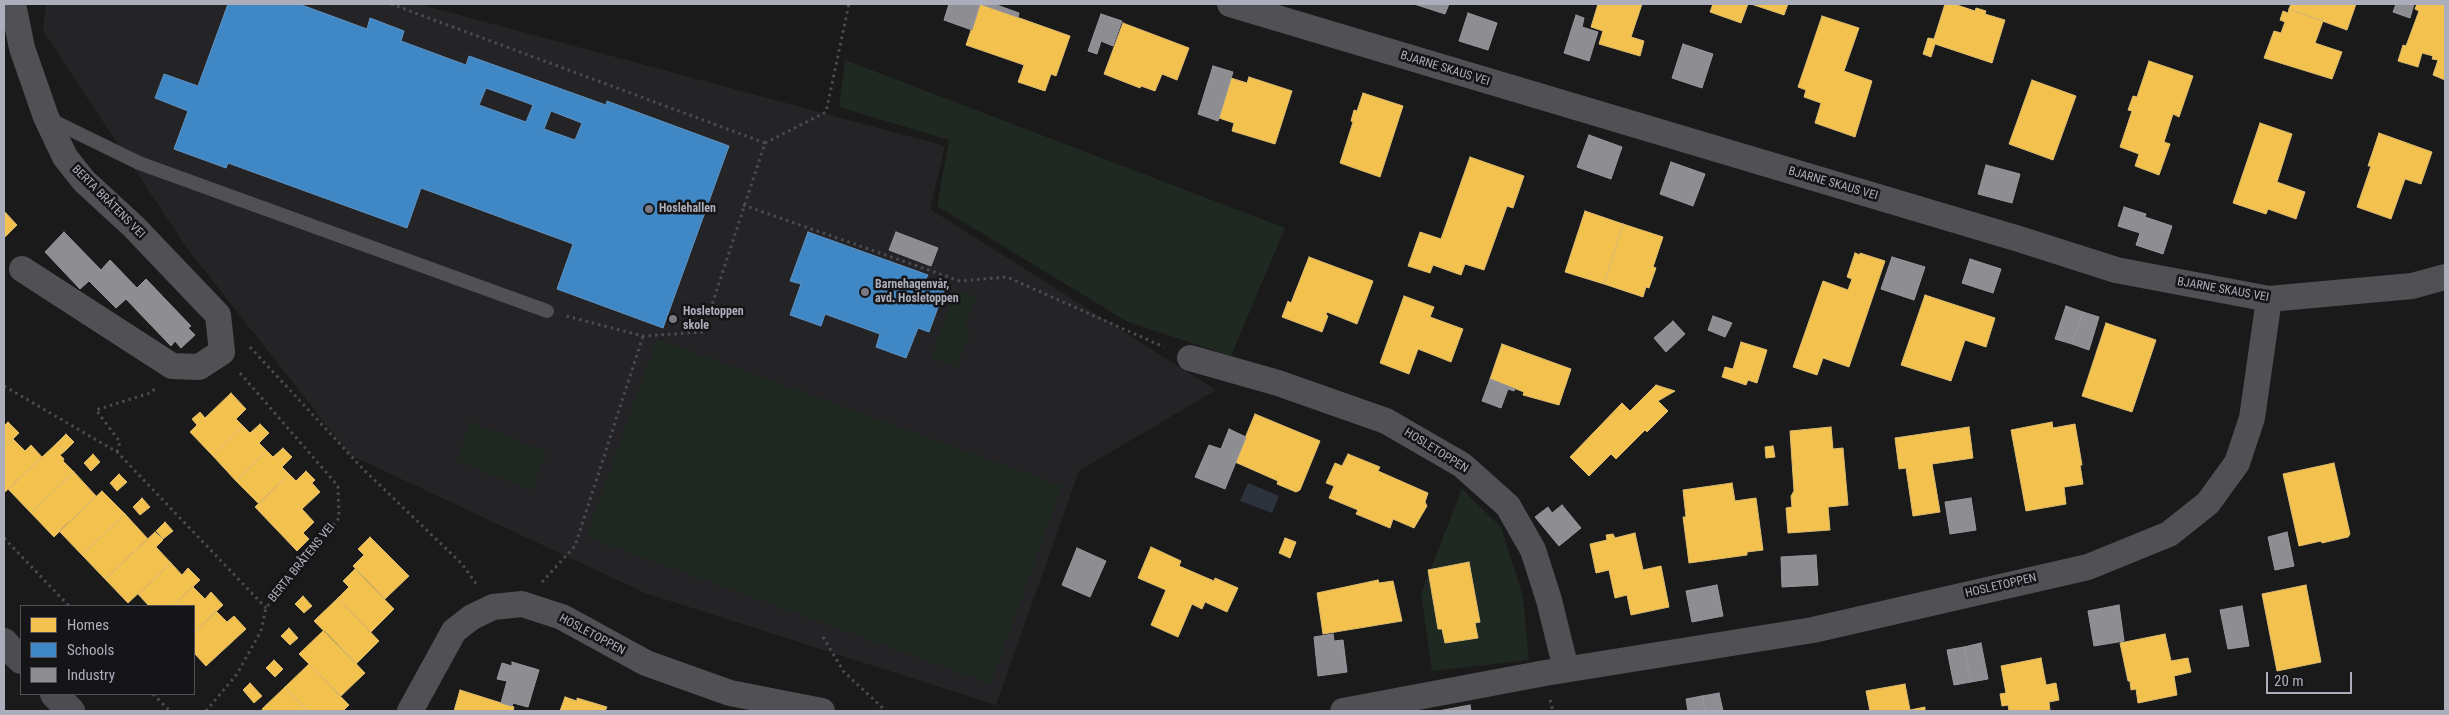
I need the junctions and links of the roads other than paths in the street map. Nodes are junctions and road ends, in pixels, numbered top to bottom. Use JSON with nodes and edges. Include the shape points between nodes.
{"nodes":[{"id":1,"x":14,"y":4,"type":"edge"},
{"id":2,"x":1230,"y":4,"type":"edge"},
{"id":3,"x":46,"y":117,"type":"junction"},
{"id":4,"x":22,"y":269,"type":"dead end"},
{"id":5,"x":2445,"y":277,"type":"edge"},
{"id":6,"x":2269,"y":299,"type":"junction"},
{"id":7,"x":546,"y":311,"type":"road end"},
{"id":8,"x":1190,"y":358,"type":"road end"},
{"id":9,"x":4,"y":642,"type":"edge"},
{"id":10,"x":20,"y":659,"type":"edge"},
{"id":11,"x":1566,"y":669,"type":"junction"},
{"id":12,"x":55,"y":695,"type":"edge"},
{"id":13,"x":70,"y":711,"type":"edge"},
{"id":14,"x":410,"y":711,"type":"edge"},
{"id":15,"x":822,"y":711,"type":"edge"},
{"id":16,"x":1343,"y":711,"type":"edge"}],
"edges":[{"from":1,"to":3,"type":"street","name":"BERTA BRÅTENS VEI","via":[[22,48]]},
{"from":2,"to":6,"type":"street","name":"BJARNE SKAUS VEI","via":[[2116,270]]},
{"from":3,"to":4,"type":"street","name":"BERTA BRÅTENS VEI","via":[[65,157],[84,181],[134,227],[218,315],[222,352],[199,367],[172,366]]},
{"from":3,"to":7,"type":"lane","via":[[139,163]]},
{"from":5,"to":6,"type":"street","name":"BJARNE SKAUS VEI","via":[[2412,286]]},
{"from":6,"to":11,"type":"street","name":"HOSLETOPPEN","via":[[2252,418],[2237,463],[2208,503],[2169,534],[2088,567],[1813,630]]},
{"from":8,"to":11,"type":"street","name":"HOSLETOPPEN","via":[[1278,382],[1386,421],[1462,465],[1508,506],[1533,550]]},
{"from":9,"to":10,"type":"main road"},
{"from":11,"to":16,"type":"street","name":"HOSLETOPPEN"},
{"from":12,"to":13,"type":"main road"},
{"from":14,"to":15,"type":"street","name":"HOSLETOPPEN","via":[[454,631],[493,607],[522,604],[562,617],[646,663],[721,690]]}]}
